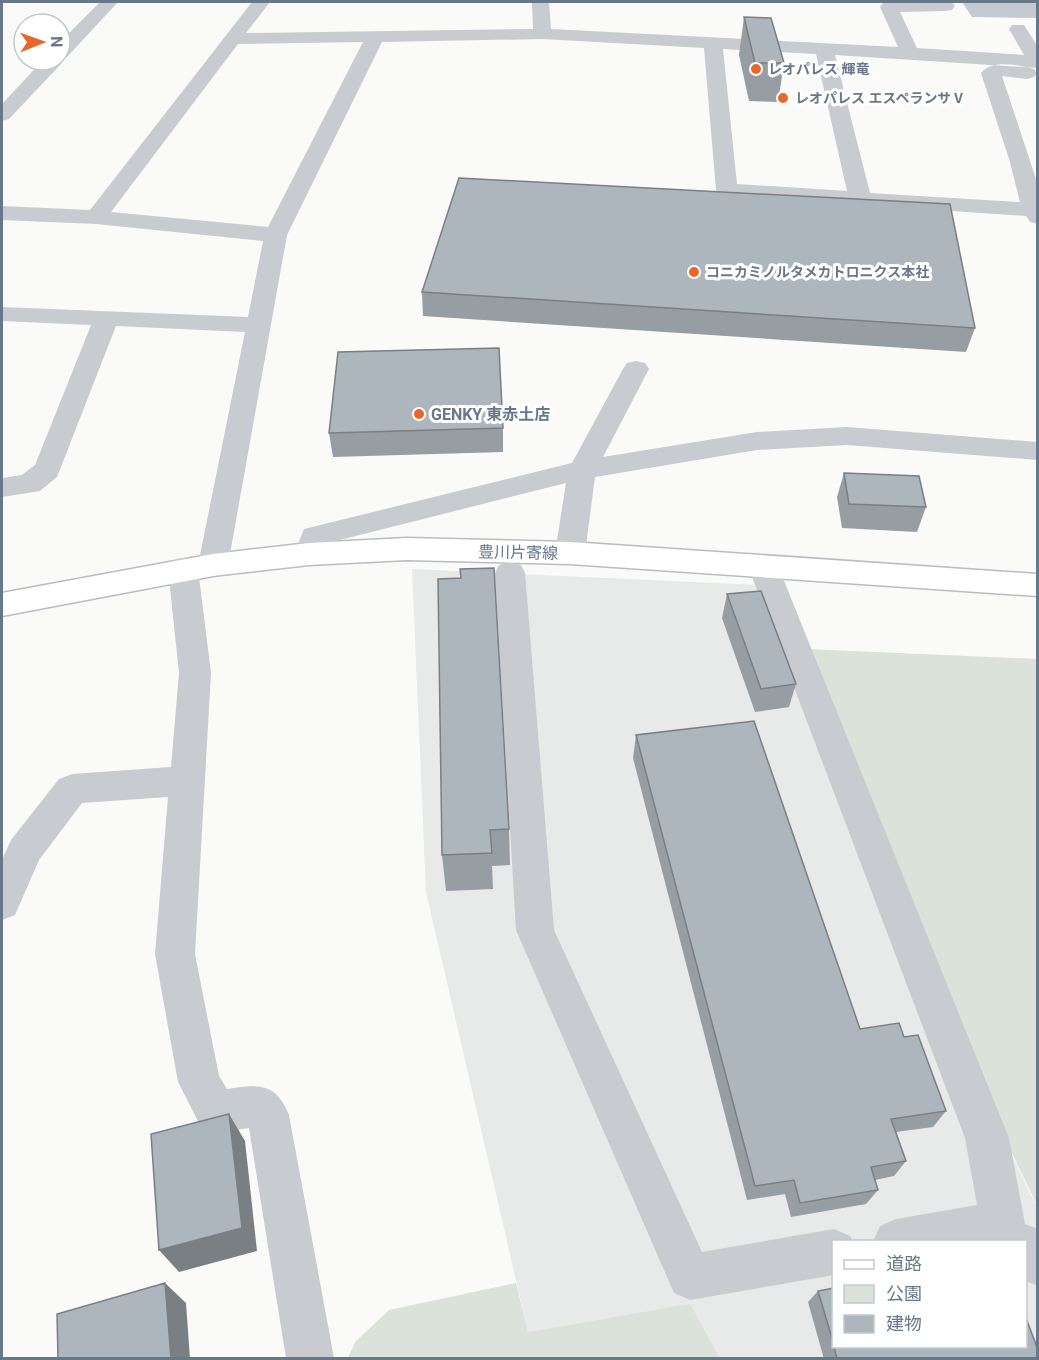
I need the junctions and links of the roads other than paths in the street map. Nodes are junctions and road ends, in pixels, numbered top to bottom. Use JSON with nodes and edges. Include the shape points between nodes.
{"nodes":[{"id":1,"x":109,"y":2,"type":"edge"},
{"id":2,"x":261,"y":2,"type":"edge"},
{"id":3,"x":541,"y":2,"type":"edge"},
{"id":4,"x":945,"y":4,"type":"edge"},
{"id":5,"x":1018,"y":29,"type":"dead end"},
{"id":6,"x":542,"y":34,"type":"junction"},
{"id":7,"x":375,"y":37,"type":"junction"},
{"id":8,"x":233,"y":39,"type":"junction"},
{"id":9,"x":72,"y":41,"type":"edge"},
{"id":10,"x":713,"y":44,"type":"junction"},
{"id":11,"x":824,"y":49,"type":"junction"},
{"id":12,"x":910,"y":53,"type":"junction"},
{"id":13,"x":972,"y":56,"type":"junction"},
{"id":14,"x":1037,"y":62,"type":"edge"},
{"id":15,"x":43,"y":72,"type":"edge"},
{"id":16,"x":1038,"y":74,"type":"edge"},
{"id":17,"x":2,"y":115,"type":"edge"},
{"id":18,"x":1029,"y":163,"type":"edge"},
{"id":19,"x":860,"y":198,"type":"junction"},
{"id":20,"x":2,"y":213,"type":"edge"},
{"id":21,"x":1035,"y":213,"type":"edge"},
{"id":22,"x":96,"y":217,"type":"junction"},
{"id":23,"x":276,"y":235,"type":"junction"},
{"id":24,"x":2,"y":314,"type":"edge"},
{"id":25,"x":106,"y":320,"type":"junction"},
{"id":26,"x":258,"y":325,"type":"junction"},
{"id":27,"x":636,"y":369,"type":"dead end"},
{"id":28,"x":1038,"y":451,"type":"edge"},
{"id":29,"x":582,"y":470,"type":"junction"},
{"id":30,"x":2,"y":487,"type":"edge"},
{"id":31,"x":570,"y":553,"type":"junction"},
{"id":32,"x":309,"y":554,"type":"junction"},
{"id":33,"x":763,"y":566,"type":"junction"},
{"id":34,"x":198,"y":567,"type":"junction"},
{"id":35,"x":510,"y":573,"type":"dead end"},
{"id":36,"x":1038,"y":585,"type":"edge"},
{"id":37,"x":2,"y":605,"type":"edge"},
{"id":38,"x":187,"y":781,"type":"junction"},
{"id":39,"x":2,"y":903,"type":"edge"},
{"id":40,"x":1016,"y":1237,"type":"edge"},
{"id":41,"x":944,"y":1240,"type":"edge"},
{"id":42,"x":1027,"y":1250,"type":"edge"},
{"id":43,"x":832,"y":1252,"type":"edge"},
{"id":44,"x":1038,"y":1263,"type":"edge"},
{"id":45,"x":309,"y":1359,"type":"edge"}],
"edges":[{"from":1,"to":9,"type":"street"},
{"from":2,"to":8,"type":"street"},
{"from":3,"to":6,"type":"street"},
{"from":4,"to":12,"type":"street","via":[[889,7]]},
{"from":4,"to":13,"type":"street"},
{"from":5,"to":14,"type":"street"},
{"from":6,"to":7,"type":"street"},
{"from":6,"to":10,"type":"street"},
{"from":7,"to":8,"type":"street"},
{"from":7,"to":23,"type":"street"},
{"from":8,"to":22,"type":"street"},
{"from":10,"to":11,"type":"street"},
{"from":10,"to":19,"type":"street","via":[[727,190]]},
{"from":11,"to":12,"type":"street"},
{"from":11,"to":19,"type":"street"},
{"from":12,"to":13,"type":"street"},
{"from":13,"to":14,"type":"street"},
{"from":15,"to":17,"type":"street"},
{"from":16,"to":18,"type":"street","via":[[998,70],[991,74]]},
{"from":18,"to":21,"type":"street"},
{"from":19,"to":21,"type":"street"},
{"from":20,"to":22,"type":"street"},
{"from":22,"to":23,"type":"street"},
{"from":23,"to":26,"type":"street"},
{"from":24,"to":25,"type":"street"},
{"from":25,"to":26,"type":"street"},
{"from":25,"to":30,"type":"street","via":[[47,470],[30,484]]},
{"from":26,"to":34,"type":"street"},
{"from":27,"to":29,"type":"street"},
{"from":28,"to":29,"type":"street","via":[[848,436],[757,441]]},
{"from":29,"to":31,"type":"street"},
{"from":29,"to":32,"type":"street","via":[[315,536]]},
{"from":31,"to":32,"type":"main road","name":"豊川片寄線","via":[[407,549]]},
{"from":31,"to":33,"type":"main road","name":"豊川片寄線"},
{"from":32,"to":34,"type":"main road","name":"豊川片寄線"},
{"from":33,"to":36,"type":"main road","name":"豊川片寄線"},
{"from":33,"to":40,"type":"street","via":[[987,1138]]},
{"from":34,"to":37,"type":"main road","name":"豊川片寄線"},
{"from":34,"to":38,"type":"street"},
{"from":35,"to":43,"type":"street","via":[[535,930],[690,1277]]},
{"from":38,"to":39,"type":"street","via":[[72,789],[24,851]]},
{"from":38,"to":45,"type":"street","via":[[175,954],[199,1082],[216,1112],[256,1106],[268,1115]]},
{"from":40,"to":41,"type":"street"},
{"from":42,"to":44,"type":"street"}]}
